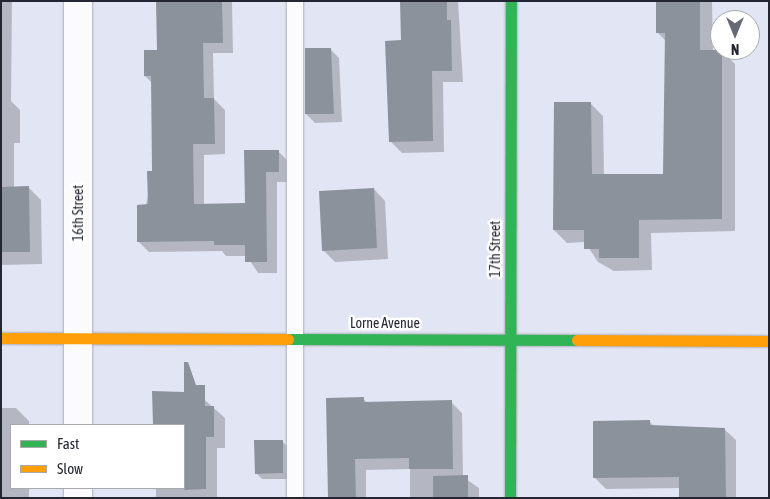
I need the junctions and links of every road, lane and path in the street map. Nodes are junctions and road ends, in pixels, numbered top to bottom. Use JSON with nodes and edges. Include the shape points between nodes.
{"nodes":[{"id":1,"x":78,"y":1,"type":"edge"},
{"id":2,"x":295,"y":1,"type":"edge"},
{"id":3,"x":511,"y":1,"type":"edge"},
{"id":4,"x":1,"y":338,"type":"edge"},
{"id":5,"x":78,"y":338,"type":"junction"},
{"id":6,"x":295,"y":338,"type":"junction"},
{"id":7,"x":510,"y":338,"type":"junction"},
{"id":8,"x":769,"y":341,"type":"edge"},
{"id":9,"x":78,"y":424,"type":"edge"},
{"id":10,"x":295,"y":498,"type":"edge"},
{"id":11,"x":510,"y":498,"type":"edge"}],
"edges":[{"from":1,"to":5,"type":"street","name":"16th Street"},
{"from":2,"to":6,"type":"lane"},
{"from":3,"to":7,"type":"street","name":"17th Street"},
{"from":4,"to":5,"type":"street","name":"Lorne Avenue"},
{"from":5,"to":6,"type":"street","name":"Lorne Avenue"},
{"from":5,"to":9,"type":"street","name":"16th Street"},
{"from":6,"to":7,"type":"street","name":"Lorne Avenue"},
{"from":6,"to":10,"type":"lane"},
{"from":7,"to":8,"type":"street","name":"Lorne Avenue"},
{"from":7,"to":11,"type":"street","name":"17th Street"}]}
